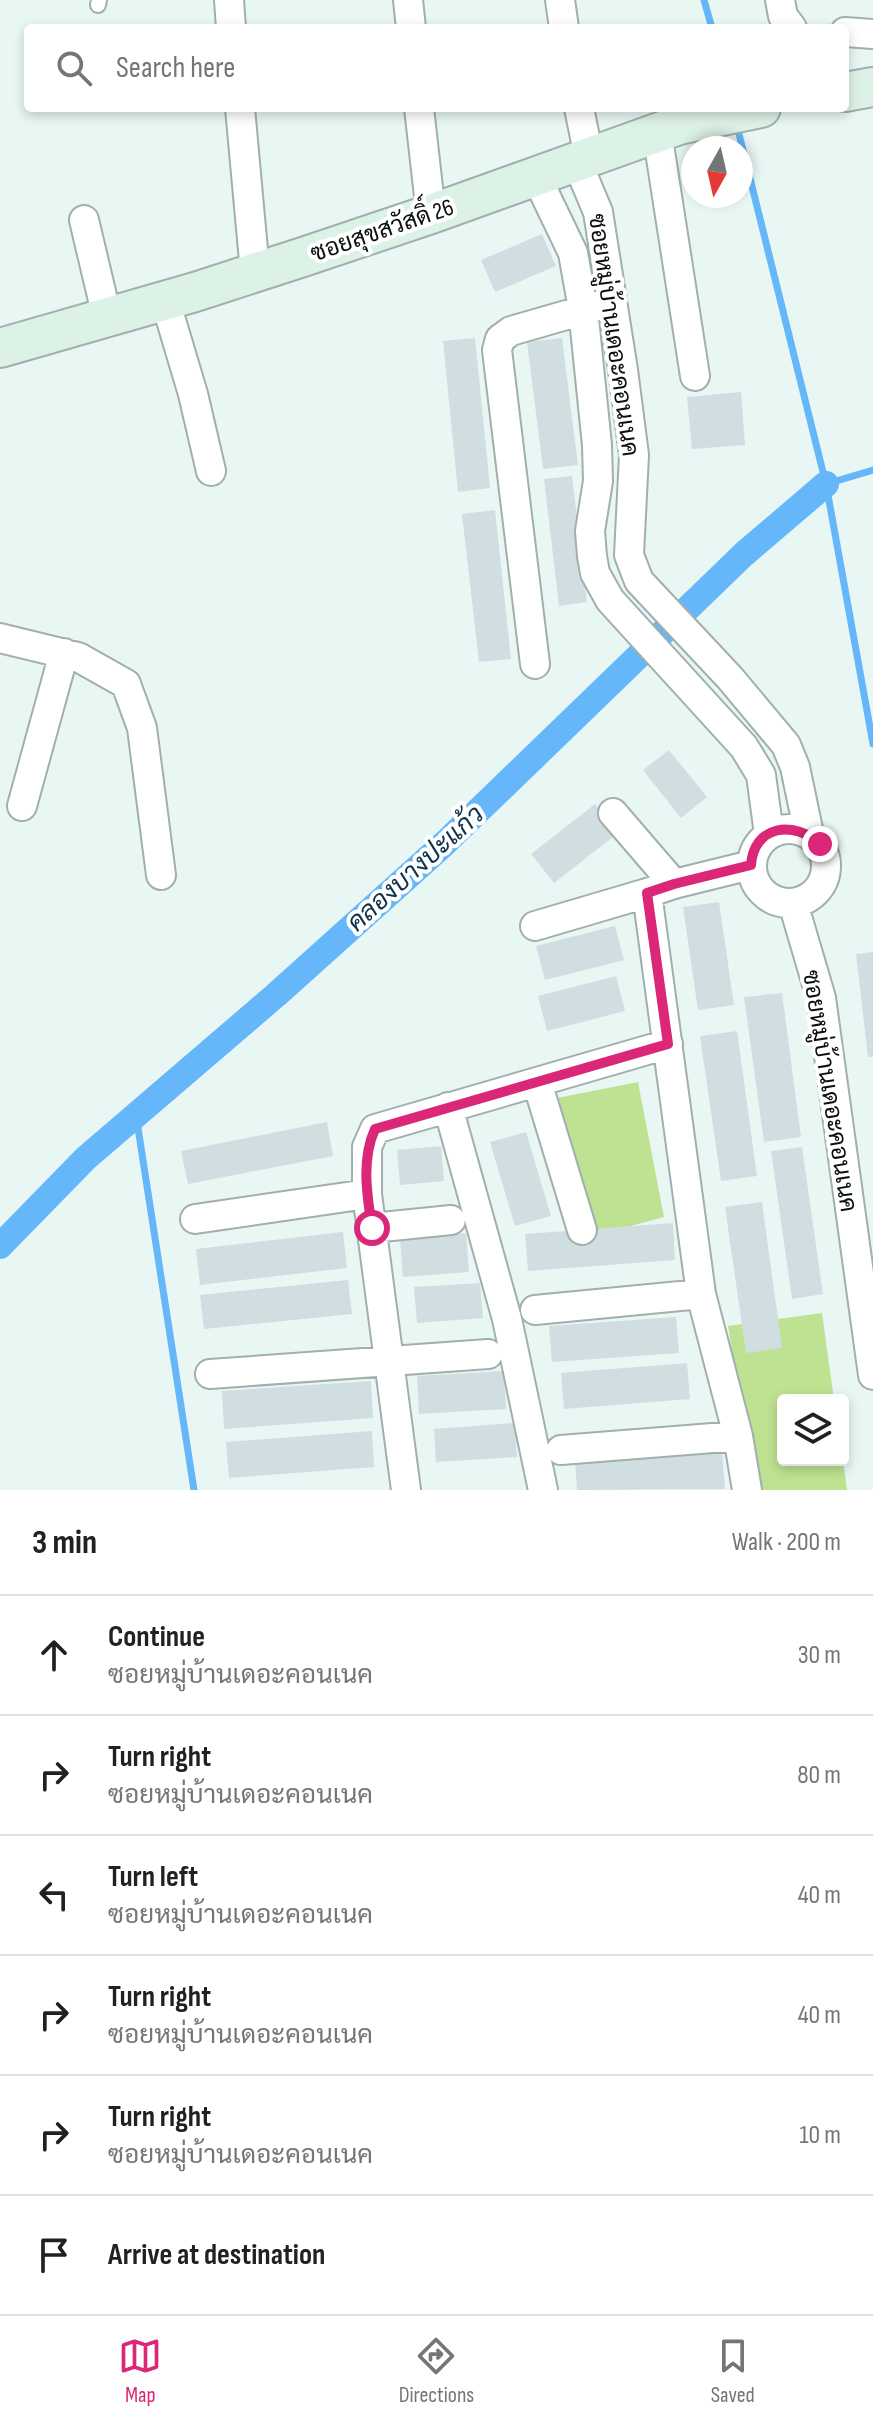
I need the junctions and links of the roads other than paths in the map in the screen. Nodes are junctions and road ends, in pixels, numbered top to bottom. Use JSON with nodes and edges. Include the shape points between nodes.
{"nodes":[{"id":1,"x":229,"y":0,"type":"edge"},
{"id":2,"x":408,"y":0,"type":"edge"},
{"id":3,"x":560,"y":0,"type":"edge"},
{"id":4,"x":780,"y":0,"type":"edge"},
{"id":5,"x":231,"y":24,"type":"edge"},
{"id":6,"x":411,"y":24,"type":"edge"},
{"id":7,"x":563,"y":24,"type":"edge"},
{"id":8,"x":789,"y":24,"type":"edge"},
{"id":9,"x":849,"y":32,"type":"edge"},
{"id":10,"x":873,"y":34,"type":"edge"},
{"id":11,"x":873,"y":87,"type":"edge"},
{"id":12,"x":849,"y":91,"type":"edge"},
{"id":13,"x":240,"y":112,"type":"edge"},
{"id":14,"x":419,"y":112,"type":"edge"},
{"id":15,"x":579,"y":112,"type":"edge"},
{"id":16,"x":742,"y":112,"type":"edge"},
{"id":17,"x":668,"y":128,"type":"junction"},
{"id":18,"x":583,"y":160,"type":"junction"},
{"id":19,"x":536,"y":176,"type":"junction"},
{"id":20,"x":431,"y":214,"type":"junction"},
{"id":21,"x":84,"y":220,"type":"dead end"},
{"id":22,"x":255,"y":272,"type":"junction"},
{"id":23,"x":165,"y":300,"type":"junction"},
{"id":24,"x":614,"y":302,"type":"junction"},
{"id":25,"x":583,"y":309,"type":"junction"},
{"id":26,"x":107,"y":317,"type":"junction"},
{"id":27,"x":0,"y":348,"type":"edge"},
{"id":28,"x":695,"y":376,"type":"dead end"},
{"id":29,"x":211,"y":471,"type":"dead end"},
{"id":30,"x":0,"y":638,"type":"edge"},
{"id":31,"x":64,"y":653,"type":"junction"},
{"id":32,"x":535,"y":664,"type":"dead end"},
{"id":33,"x":22,"y":806,"type":"dead end"},
{"id":34,"x":613,"y":813,"type":"dead end"},
{"id":35,"x":769,"y":834,"type":"junction"},
{"id":36,"x":809,"y":834,"type":"junction"},
{"id":37,"x":751,"y":865,"type":"junction"},
{"id":38,"x":161,"y":875,"type":"dead end"},
{"id":39,"x":674,"y":884,"type":"junction"},
{"id":40,"x":647,"y":893,"type":"junction"},
{"id":41,"x":793,"y":903,"type":"junction"},
{"id":42,"x":535,"y":926,"type":"dead end"},
{"id":43,"x":668,"y":1044,"type":"junction"},
{"id":44,"x":537,"y":1082,"type":"junction"},
{"id":45,"x":448,"y":1107,"type":"junction"},
{"id":46,"x":367,"y":1194,"type":"junction"},
{"id":47,"x":195,"y":1219,"type":"dead end"},
{"id":48,"x":451,"y":1220,"type":"dead end"},
{"id":49,"x":372,"y":1228,"type":"junction"},
{"id":50,"x":582,"y":1230,"type":"dead end"},
{"id":51,"x":701,"y":1294,"type":"junction"},
{"id":52,"x":535,"y":1310,"type":"dead end"},
{"id":53,"x":488,"y":1354,"type":"dead end"},
{"id":54,"x":388,"y":1363,"type":"junction"},
{"id":55,"x":210,"y":1374,"type":"dead end"},
{"id":56,"x":873,"y":1375,"type":"edge"},
{"id":57,"x":738,"y":1436,"type":"junction"},
{"id":58,"x":561,"y":1450,"type":"dead end"},
{"id":59,"x":406,"y":1490,"type":"edge"},
{"id":60,"x":543,"y":1490,"type":"edge"},
{"id":61,"x":747,"y":1490,"type":"edge"}],
"edges":[{"from":1,"to":5,"type":"street"},
{"from":2,"to":6,"type":"street"},
{"from":3,"to":7,"type":"street"},
{"from":4,"to":8,"type":"street"},
{"from":9,"to":10,"type":"street"},
{"from":11,"to":12,"type":"street"},
{"from":13,"to":22,"type":"street"},
{"from":14,"to":20,"type":"street"},
{"from":15,"to":18,"type":"street","name":"ซอยหมู่บ้านเดอะคอนเนค"},
{"from":16,"to":17,"type":"street","name":"ซอยสุขสวัสดิ์ 26"},
{"from":17,"to":18,"type":"street","name":"ซอยสุขสวัสดิ์ 26"},
{"from":17,"to":28,"type":"street","via":[[673,223]]},
{"from":18,"to":19,"type":"street","name":"ซอยสุขสวัสดิ์ 26"},
{"from":18,"to":24,"type":"street","name":"ซอยหมู่บ้านเดอะคอนเนค"},
{"from":19,"to":20,"type":"street","name":"ซอยสุขสวัสดิ์ 26"},
{"from":19,"to":25,"type":"street","name":"ซอยหมู่บ้านเดอะคอนเนค","via":[[573,253]]},
{"from":20,"to":22,"type":"street","name":"ซอยสุขสวัสดิ์ 26"},
{"from":21,"to":26,"type":"street"},
{"from":22,"to":23,"type":"street","name":"ซอยสุขสวัสดิ์ 26"},
{"from":23,"to":26,"type":"street","name":"ซอยสุขสวัสดิ์ 26"},
{"from":23,"to":29,"type":"street"},
{"from":24,"to":25,"type":"street"},
{"from":24,"to":36,"type":"street","name":"ซอยหมู่บ้านเดอะคอนเนค","via":[[634,455],[629,555],[639,581],[786,745]]},
{"from":25,"to":32,"type":"street","via":[[511,331],[500,339],[497,350]]},
{"from":25,"to":35,"type":"street","name":"ซอยหมู่บ้านเดอะคอนเนค","via":[[597,445],[590,531],[595,573],[610,600],[744,747],[761,775]]},
{"from":26,"to":27,"type":"street","name":"ซอยสุขสวัสดิ์ 26"},
{"from":30,"to":31,"type":"street"},
{"from":31,"to":33,"type":"street"},
{"from":31,"to":38,"type":"street","via":[[126,684],[142,728]]},
{"from":34,"to":39,"type":"street"},
{"from":35,"to":36,"type":"street","via":[[781,829]]},
{"from":35,"to":37,"type":"street","via":[[755,850]]},
{"from":36,"to":41,"type":"street","name":"ซอยหมู่บ้านเดอะคอนเนค","via":[[826,858],[826,874],[820,888]]},
{"from":37,"to":39,"type":"street"},
{"from":37,"to":41,"type":"street","via":[[759,889]]},
{"from":39,"to":40,"type":"street"},
{"from":40,"to":42,"type":"street"},
{"from":40,"to":43,"type":"street"},
{"from":41,"to":56,"type":"street","name":"ซอยหมู่บ้านเดอะคอนเนค","via":[[821,998]]},
{"from":43,"to":44,"type":"street"},
{"from":43,"to":51,"type":"street"},
{"from":44,"to":45,"type":"street"},
{"from":44,"to":50,"type":"street"},
{"from":45,"to":46,"type":"street","via":[[375,1129],[367,1147]]},
{"from":45,"to":60,"type":"street","via":[[507,1319]]},
{"from":46,"to":47,"type":"street"},
{"from":46,"to":49,"type":"street"},
{"from":48,"to":49,"type":"street"},
{"from":49,"to":54,"type":"street"},
{"from":51,"to":52,"type":"street"},
{"from":51,"to":57,"type":"street"},
{"from":53,"to":54,"type":"street"},
{"from":54,"to":55,"type":"street"},
{"from":54,"to":59,"type":"street"},
{"from":57,"to":58,"type":"street"},
{"from":57,"to":61,"type":"street"}]}
